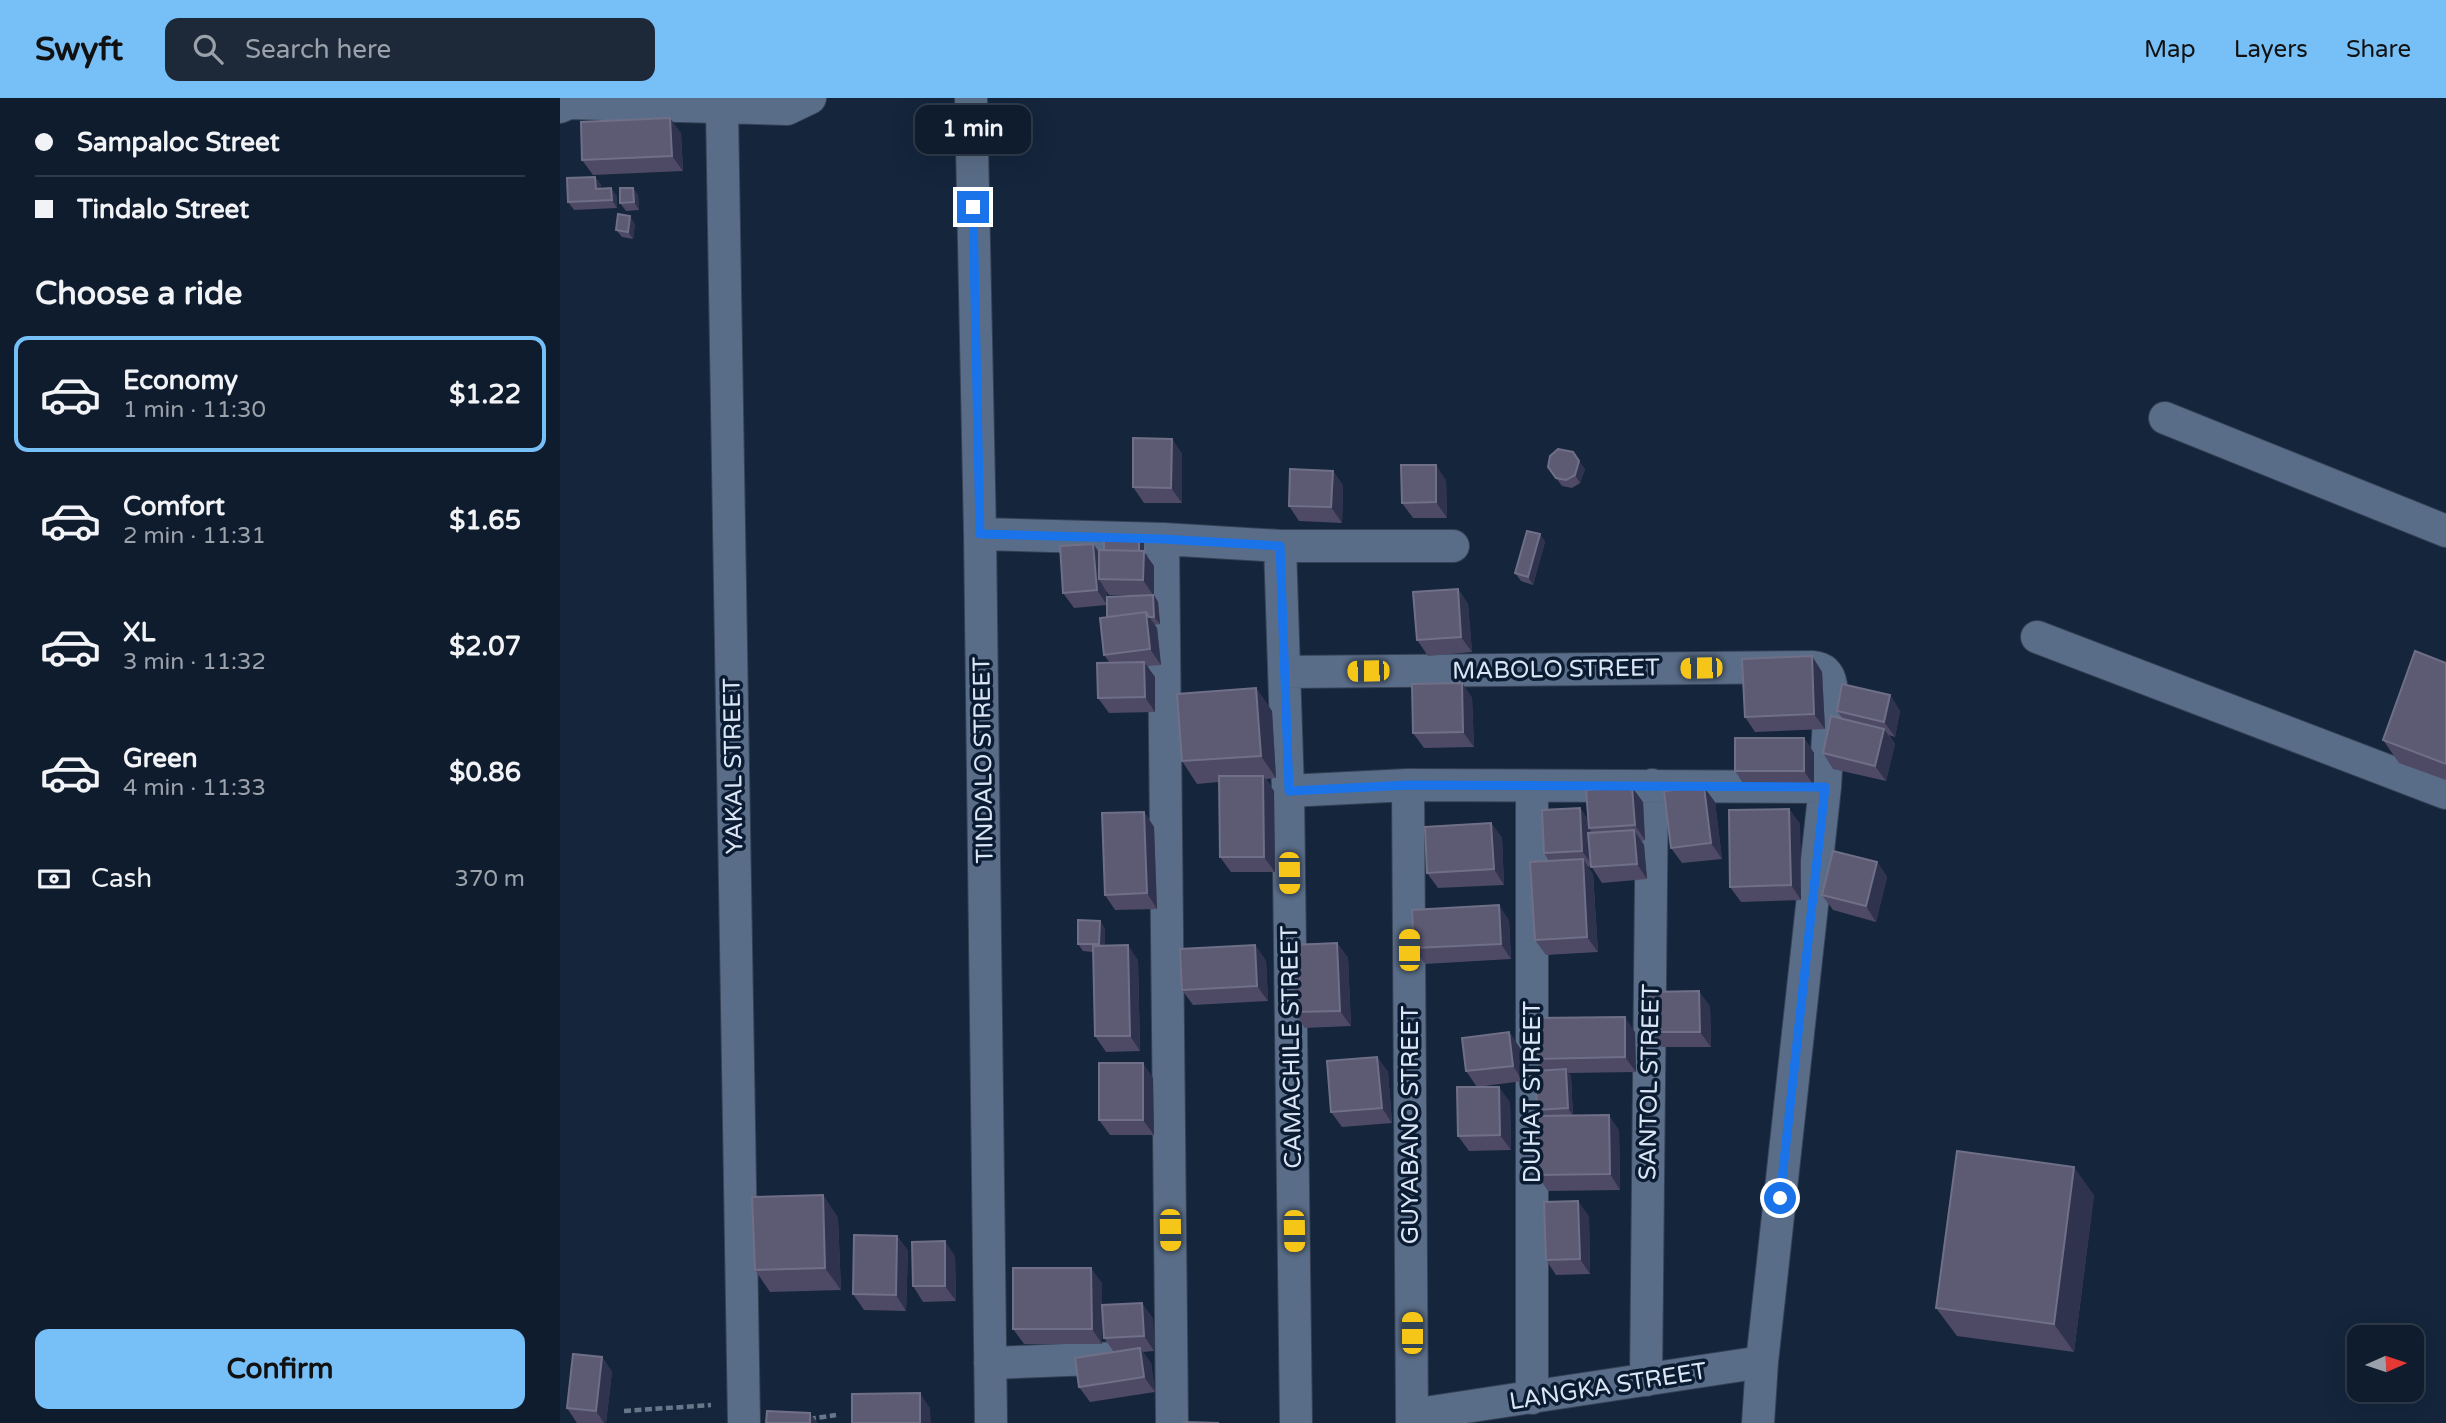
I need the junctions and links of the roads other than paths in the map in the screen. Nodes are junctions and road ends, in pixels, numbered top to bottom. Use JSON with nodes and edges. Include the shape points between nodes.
{"nodes":[{"id":1,"x":810,"y":98,"type":"edge"},
{"id":2,"x":971,"y":98,"type":"edge"},
{"id":3,"x":560,"y":107,"type":"edge"},
{"id":4,"x":722,"y":109,"type":"junction"},
{"id":5,"x":2165,"y":418,"type":"dead end"},
{"id":6,"x":2446,"y":531,"type":"edge"},
{"id":7,"x":980,"y":534,"type":"junction"},
{"id":8,"x":1163,"y":539,"type":"junction"},
{"id":9,"x":1280,"y":546,"type":"junction"},
{"id":10,"x":1453,"y":546,"type":"dead end"},
{"id":11,"x":2037,"y":636,"type":"dead end"},
{"id":12,"x":1284,"y":672,"type":"junction"},
{"id":13,"x":1408,"y":785,"type":"junction"},
{"id":14,"x":1652,"y":785,"type":"junction"},
{"id":15,"x":1532,"y":786,"type":"junction"},
{"id":16,"x":1825,"y":787,"type":"junction"},
{"id":17,"x":1289,"y":791,"type":"junction"},
{"id":18,"x":2446,"y":793,"type":"edge"},
{"id":19,"x":1135,"y":1358,"type":"edge"},
{"id":20,"x":1762,"y":1362,"type":"junction"},
{"id":21,"x":990,"y":1363,"type":"junction"},
{"id":22,"x":1646,"y":1380,"type":"junction"},
{"id":23,"x":1532,"y":1398,"type":"junction"},
{"id":24,"x":743,"y":1413,"type":"edge"},
{"id":25,"x":1412,"y":1419,"type":"edge"},
{"id":26,"x":991,"y":1423,"type":"edge"},
{"id":27,"x":1172,"y":1423,"type":"edge"},
{"id":28,"x":1296,"y":1423,"type":"edge"},
{"id":29,"x":1758,"y":1423,"type":"edge"}],
"edges":[{"from":1,"to":4,"type":"street","via":[[787,109]]},
{"from":2,"to":7,"type":"street","name":"TINDALO STREET"},
{"from":3,"to":4,"type":"street","via":[[569,103]]},
{"from":4,"to":24,"type":"street","name":"YAKAL STREET"},
{"from":5,"to":6,"type":"street"},
{"from":7,"to":8,"type":"street"},
{"from":7,"to":21,"type":"street","name":"TINDALO STREET"},
{"from":8,"to":9,"type":"street"},
{"from":8,"to":27,"type":"street"},
{"from":9,"to":10,"type":"street"},
{"from":9,"to":12,"type":"street","name":"CAMACHILE STREET"},
{"from":11,"to":18,"type":"street"},
{"from":12,"to":16,"type":"street","name":"MABOLO STREET","via":[[1820,668],[1831,685]]},
{"from":12,"to":17,"type":"street","name":"CAMACHILE STREET"},
{"from":13,"to":15,"type":"street"},
{"from":13,"to":17,"type":"street"},
{"from":13,"to":25,"type":"street","name":"GUYABANO STREET"},
{"from":14,"to":15,"type":"street"},
{"from":14,"to":16,"type":"street"},
{"from":14,"to":22,"type":"street","name":"SANTOL STREET"},
{"from":15,"to":23,"type":"street","name":"DUHAT STREET"},
{"from":16,"to":20,"type":"street"},
{"from":17,"to":28,"type":"street","name":"CAMACHILE STREET"},
{"from":19,"to":21,"type":"street"},
{"from":20,"to":22,"type":"street","name":"LANGKA STREET"},
{"from":20,"to":29,"type":"street"},
{"from":21,"to":26,"type":"street","name":"TINDALO STREET"},
{"from":22,"to":23,"type":"street","name":"LANGKA STREET"},
{"from":23,"to":25,"type":"street","name":"LANGKA STREET"}]}
